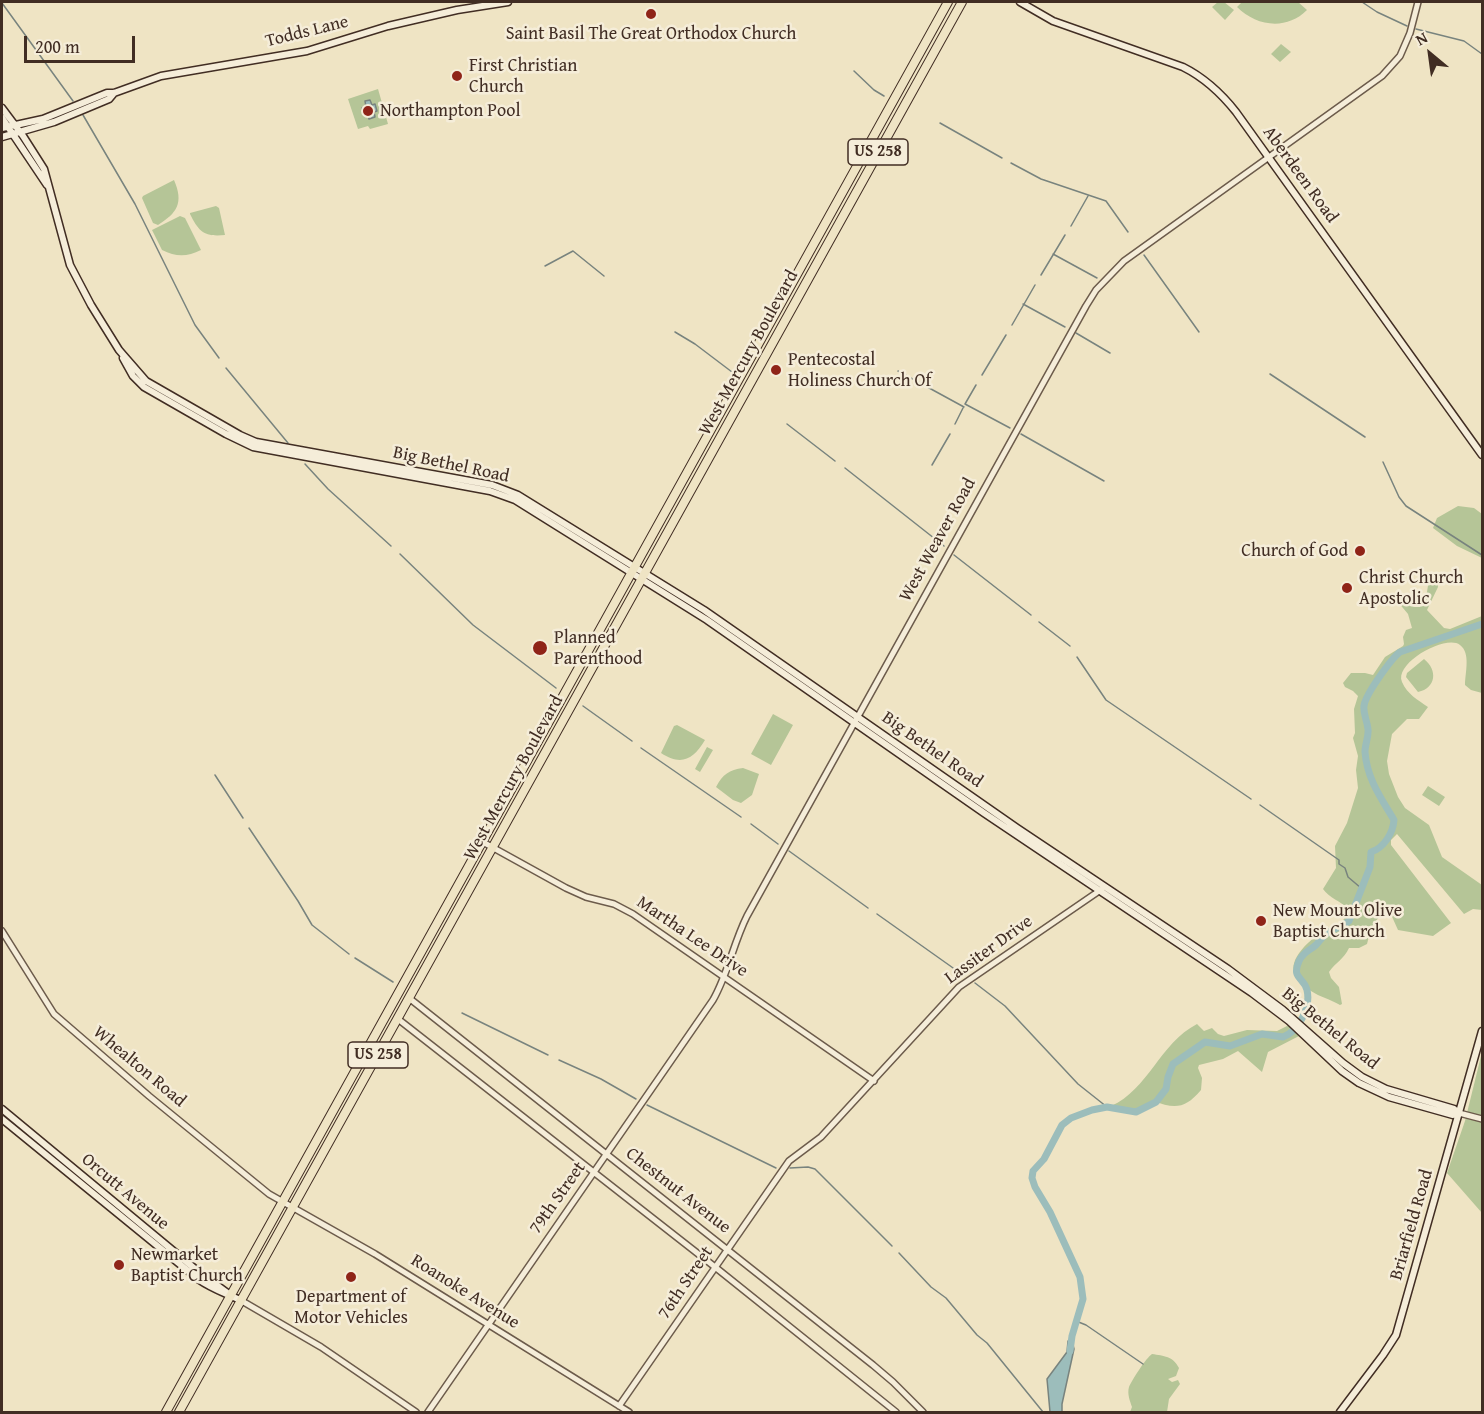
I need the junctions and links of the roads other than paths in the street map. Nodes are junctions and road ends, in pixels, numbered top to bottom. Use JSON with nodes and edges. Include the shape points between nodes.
{"nodes":[{"id":1,"x":508,"y":2,"type":"edge"},
{"id":2,"x":948,"y":2,"type":"edge"},
{"id":3,"x":962,"y":2,"type":"edge"},
{"id":4,"x":1020,"y":2,"type":"edge"},
{"id":5,"x":1418,"y":2,"type":"edge"},
{"id":6,"x":114,"y":93,"type":"junction"},
{"id":7,"x":2,"y":108,"type":"edge"},
{"id":8,"x":2,"y":118,"type":"edge"},
{"id":9,"x":8,"y":127,"type":"edge"},
{"id":10,"x":17,"y":133,"type":"junction"},
{"id":11,"x":2,"y":137,"type":"edge"},
{"id":12,"x":1269,"y":158,"type":"junction"},
{"id":13,"x":233,"y":435,"type":"junction"},
{"id":14,"x":1482,"y":456,"type":"edge"},
{"id":15,"x":573,"y":519,"type":"dead end"},
{"id":16,"x":580,"y":534,"type":"junction"},
{"id":17,"x":633,"y":570,"type":"junction"},
{"id":18,"x":644,"y":577,"type":"junction"},
{"id":19,"x":856,"y":720,"type":"junction"},
{"id":20,"x":482,"y":841,"type":"junction"},
{"id":21,"x":492,"y":848,"type":"junction"},
{"id":22,"x":1102,"y":889,"type":"junction"},
{"id":23,"x":2,"y":931,"type":"edge"},
{"id":24,"x":724,"y":977,"type":"junction"},
{"id":25,"x":404,"y":982,"type":"junction"},
{"id":26,"x":409,"y":998,"type":"junction"},
{"id":27,"x":713,"y":1000,"type":"joint"},
{"id":28,"x":385,"y":1017,"type":"junction"},
{"id":29,"x":398,"y":1018,"type":"junction"},
{"id":30,"x":1482,"y":1031,"type":"edge"},
{"id":31,"x":378,"y":1053,"type":"junction"},
{"id":32,"x":874,"y":1081,"type":"junction"},
{"id":33,"x":854,"y":1103,"type":"joint"},
{"id":34,"x":2,"y":1109,"type":"edge"},
{"id":35,"x":1459,"y":1113,"type":"junction"},
{"id":36,"x":2,"y":1119,"type":"edge"},
{"id":37,"x":1482,"y":1119,"type":"edge"},
{"id":38,"x":607,"y":1154,"type":"junction"},
{"id":39,"x":594,"y":1172,"type":"junction"},
{"id":40,"x":282,"y":1202,"type":"junction"},
{"id":41,"x":292,"y":1208,"type":"junction"},
{"id":42,"x":159,"y":1248,"type":"junction"},
{"id":43,"x":728,"y":1249,"type":"junction"},
{"id":44,"x":177,"y":1254,"type":"junction"},
{"id":45,"x":715,"y":1267,"type":"junction"},
{"id":46,"x":230,"y":1295,"type":"junction"},
{"id":47,"x":242,"y":1301,"type":"junction"},
{"id":48,"x":489,"y":1324,"type":"junction"},
{"id":49,"x":619,"y":1406,"type":"junction"},
{"id":50,"x":166,"y":1413,"type":"edge"},
{"id":51,"x":179,"y":1413,"type":"edge"},
{"id":52,"x":416,"y":1413,"type":"edge"},
{"id":53,"x":428,"y":1413,"type":"edge"},
{"id":54,"x":629,"y":1413,"type":"edge"},
{"id":55,"x":896,"y":1413,"type":"edge"},
{"id":56,"x":923,"y":1413,"type":"edge"},
{"id":57,"x":1340,"y":1413,"type":"edge"}],
"edges":[{"from":1,"to":6,"type":"main road","name":"Todds Lane","via":[[388,26],[313,50],[161,76]]},
{"from":2,"to":17,"type":"highway","name":"West Mercury Boulevard","number":"US 258"},
{"from":3,"to":18,"type":"highway","name":"West Mercury Boulevard","number":"US 258"},
{"from":4,"to":12,"type":"main road","name":"Aberdeen Road","via":[[1053,21],[1200,76],[1226,99]]},
{"from":5,"to":12,"type":"street","name":"West Weaver Road","via":[[1400,56],[1382,76]]},
{"from":6,"to":9,"type":"main road","name":"Todds Lane"},
{"from":6,"to":10,"type":"main road","name":"Todds Lane","via":[[109,99],[65,118]]},
{"from":7,"to":9,"type":"main road","name":"Big Bethel Road"},
{"from":8,"to":9,"type":"main road","name":"Big Bethel Road"},
{"from":9,"to":10,"type":"main road","name":"Big Bethel Road"},
{"from":10,"to":11,"type":"main road","name":"Todds Lane"},
{"from":10,"to":13,"type":"main road","name":"Big Bethel Road","via":[[46,174],[70,265],[119,350],[146,381]]},
{"from":12,"to":14,"type":"main road","name":"Aberdeen Road"},
{"from":12,"to":19,"type":"street","name":"West Weaver Road","via":[[1124,261],[1096,290]]},
{"from":13,"to":16,"type":"main road","name":"Big Bethel Road","via":[[267,445],[499,487]]},
{"from":13,"to":17,"type":"main road","name":"Big Bethel Road","via":[[244,444],[266,450],[503,494]]},
{"from":15,"to":16,"type":"main road"},
{"from":16,"to":17,"type":"main road","name":"Big Bethel Road"},
{"from":17,"to":18,"type":"main road","name":"Big Bethel Road"},
{"from":17,"to":20,"type":"highway","name":"West Mercury Boulevard","number":"US 258"},
{"from":18,"to":19,"type":"main road","name":"Big Bethel Road"},
{"from":18,"to":21,"type":"highway","name":"West Mercury Boulevard","number":"US 258"},
{"from":19,"to":22,"type":"main road","name":"Big Bethel Road","via":[[992,819]]},
{"from":19,"to":24,"type":"street","name":"West Weaver Road","via":[[747,916]]},
{"from":20,"to":21,"type":"street","name":"Martha Lee Drive"},
{"from":20,"to":25,"type":"highway","name":"West Mercury Boulevard","number":"US 258"},
{"from":21,"to":24,"type":"street","name":"Martha Lee Drive","via":[[566,888],[624,909]]},
{"from":21,"to":26,"type":"highway","name":"West Mercury Boulevard","number":"US 258"},
{"from":22,"to":32,"type":"street","name":"Lassiter Drive","via":[[959,987]]},
{"from":22,"to":35,"type":"main road","name":"Big Bethel Road","via":[[1291,1020],[1366,1080]]},
{"from":23,"to":40,"type":"street","name":"Whealton Road","via":[[54,1014],[156,1102]]},
{"from":24,"to":27,"type":"street","name":"West Weaver Road"},
{"from":24,"to":32,"type":"street","name":"Martha Lee Drive"},
{"from":25,"to":28,"type":"highway","name":"West Mercury Boulevard","number":"US 258"},
{"from":25,"to":29,"type":"highway","via":[[403,995],[394,1012]]},
{"from":26,"to":29,"type":"highway","name":"West Mercury Boulevard","number":"US 258"},
{"from":26,"to":38,"type":"street","name":"Chestnut Avenue"},
{"from":27,"to":38,"type":"street","name":"79th Street"},
{"from":28,"to":31,"type":"highway","via":[[390,1023]]},
{"from":28,"to":40,"type":"highway","name":"West Mercury Boulevard","number":"US 258"},
{"from":29,"to":31,"type":"highway","name":"West Mercury Boulevard","number":"US 258"},
{"from":29,"to":39,"type":"street","name":"Chestnut Avenue"},
{"from":30,"to":35,"type":"main road","name":"Briarfield Road"},
{"from":31,"to":41,"type":"highway","name":"West Mercury Boulevard","number":"US 258"},
{"from":32,"to":33,"type":"street","name":"Lassiter Drive"},
{"from":33,"to":43,"type":"street","name":"76th Street","via":[[817,1141],[786,1165]]},
{"from":34,"to":44,"type":"main road","name":"Orcutt Avenue"},
{"from":35,"to":37,"type":"street"},
{"from":35,"to":57,"type":"main road","name":"Briarfield Road","via":[[1396,1335]]},
{"from":36,"to":42,"type":"main road","name":"Orcutt Avenue"},
{"from":38,"to":39,"type":"street","name":"79th Street"},
{"from":38,"to":43,"type":"street","name":"Chestnut Avenue"},
{"from":39,"to":45,"type":"street","name":"Chestnut Avenue"},
{"from":39,"to":48,"type":"street","name":"79th Street"},
{"from":40,"to":41,"type":"street","name":"Roanoke Avenue"},
{"from":40,"to":46,"type":"highway","name":"West Mercury Boulevard","number":"US 258"},
{"from":41,"to":47,"type":"highway","name":"West Mercury Boulevard","number":"US 258"},
{"from":41,"to":48,"type":"street","name":"Roanoke Avenue"},
{"from":42,"to":44,"type":"main road"},
{"from":42,"to":46,"type":"main road","name":"Orcutt Avenue","via":[[206,1284]]},
{"from":43,"to":45,"type":"street","name":"76th Street"},
{"from":43,"to":56,"type":"street","name":"Chestnut Avenue","via":[[887,1376]]},
{"from":44,"to":46,"type":"main road","name":"Orcutt Avenue"},
{"from":45,"to":49,"type":"street","name":"76th Street"},
{"from":45,"to":55,"type":"street","name":"Chestnut Avenue"},
{"from":46,"to":47,"type":"main road","name":"Orcutt Avenue"},
{"from":46,"to":50,"type":"highway","name":"West Mercury Boulevard","number":"US 258"},
{"from":47,"to":51,"type":"highway","name":"West Mercury Boulevard","number":"US 258"},
{"from":47,"to":52,"type":"street","name":"Orcutt Avenue","via":[[321,1347]]},
{"from":48,"to":49,"type":"street","name":"Roanoke Avenue"},
{"from":48,"to":53,"type":"street","name":"79th Street"},
{"from":49,"to":54,"type":"street","name":"Roanoke Avenue"}]}
